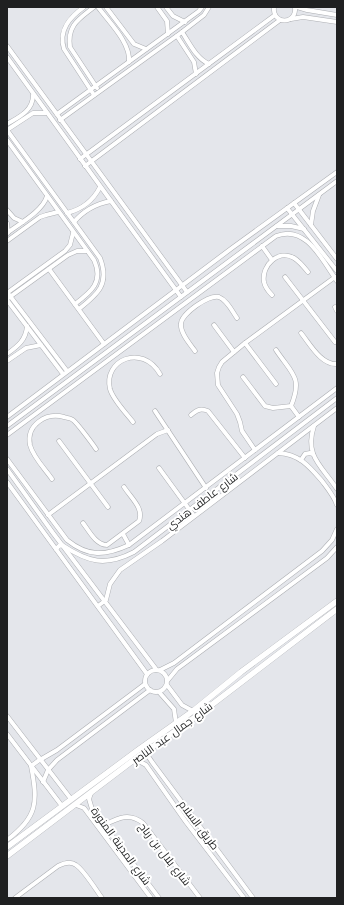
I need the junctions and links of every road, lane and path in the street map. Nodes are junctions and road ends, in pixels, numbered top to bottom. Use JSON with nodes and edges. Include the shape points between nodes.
{"nodes":[{"id":1,"x":84,"y":7,"type":"edge"},
{"id":2,"x":94,"y":7,"type":"edge"},
{"id":3,"x":98,"y":7,"type":"edge"},
{"id":4,"x":106,"y":7,"type":"edge"},
{"id":5,"x":157,"y":7,"type":"edge"},
{"id":6,"x":166,"y":7,"type":"edge"},
{"id":7,"x":202,"y":7,"type":"edge"},
{"id":8,"x":209,"y":7,"type":"edge"},
{"id":9,"x":274,"y":7,"type":"edge"},
{"id":10,"x":296,"y":7,"type":"edge"},
{"id":11,"x":336,"y":14,"type":"edge"},
{"id":12,"x":275,"y":15,"type":"junction"},
{"id":13,"x":291,"y":18,"type":"junction"},
{"id":14,"x":280,"y":20,"type":"junction"},
{"id":15,"x":185,"y":22,"type":"junction"},
{"id":16,"x":337,"y":22,"type":"edge"},
{"id":17,"x":182,"y":32,"type":"junction"},
{"id":18,"x":168,"y":34,"type":"junction"},
{"id":19,"x":177,"y":36,"type":"junction"},
{"id":20,"x":7,"y":46,"type":"edge"},
{"id":21,"x":146,"y":50,"type":"junction"},
{"id":22,"x":7,"y":57,"type":"edge"},
{"id":23,"x":129,"y":62,"type":"junction"},
{"id":24,"x":209,"y":64,"type":"junction"},
{"id":25,"x":196,"y":74,"type":"junction"},
{"id":26,"x":96,"y":86,"type":"junction"},
{"id":27,"x":91,"y":90,"type":"junction"},
{"id":28,"x":100,"y":91,"type":"junction"},
{"id":29,"x":33,"y":95,"type":"junction"},
{"id":30,"x":94,"y":95,"type":"junction"},
{"id":31,"x":47,"y":113,"type":"junction"},
{"id":32,"x":57,"y":114,"type":"junction"},
{"id":33,"x":60,"y":120,"type":"junction"},
{"id":34,"x":7,"y":124,"type":"edge"},
{"id":35,"x":7,"y":130,"type":"edge"},
{"id":36,"x":7,"y":140,"type":"edge"},
{"id":37,"x":86,"y":154,"type":"junction"},
{"id":38,"x":80,"y":159,"type":"junction"},
{"id":39,"x":91,"y":162,"type":"junction"},
{"id":40,"x":85,"y":166,"type":"junction"},
{"id":41,"x":337,"y":172,"type":"edge"},
{"id":42,"x":337,"y":181,"type":"edge"},
{"id":43,"x":100,"y":187,"type":"junction"},
{"id":44,"x":320,"y":194,"type":"junction"},
{"id":45,"x":47,"y":196,"type":"junction"},
{"id":46,"x":110,"y":201,"type":"junction"},
{"id":47,"x":294,"y":203,"type":"junction"},
{"id":48,"x":288,"y":208,"type":"junction"},
{"id":49,"x":7,"y":210,"type":"edge"},
{"id":50,"x":299,"y":210,"type":"junction"},
{"id":51,"x":58,"y":212,"type":"junction"},
{"id":52,"x":67,"y":213,"type":"junction"},
{"id":53,"x":292,"y":214,"type":"junction"},
{"id":54,"x":23,"y":222,"type":"junction"},
{"id":55,"x":74,"y":222,"type":"junction"},
{"id":56,"x":7,"y":223,"type":"edge"},
{"id":57,"x":311,"y":225,"type":"junction"},
{"id":58,"x":277,"y":226,"type":"junction"},
{"id":59,"x":304,"y":230,"type":"junction"},
{"id":60,"x":8,"y":233,"type":"edge"},
{"id":61,"x":73,"y":233,"type":"junction"},
{"id":62,"x":7,"y":241,"type":"edge"},
{"id":63,"x":262,"y":246,"type":"junction"},
{"id":64,"x":87,"y":251,"type":"junction"},
{"id":65,"x":272,"y":260,"type":"junction"},
{"id":66,"x":337,"y":260,"type":"edge"},
{"id":67,"x":49,"y":269,"type":"junction"},
{"id":68,"x":337,"y":270,"type":"edge"},
{"id":69,"x":308,"y":272,"type":"dead end"},
{"id":70,"x":285,"y":277,"type":"dead end"},
{"id":71,"x":336,"y":279,"type":"edge"},
{"id":72,"x":183,"y":286,"type":"junction"},
{"id":73,"x":177,"y":290,"type":"junction"},
{"id":74,"x":187,"y":292,"type":"junction"},
{"id":75,"x":8,"y":295,"type":"edge"},
{"id":76,"x":272,"y":295,"type":"dead end"},
{"id":77,"x":181,"y":297,"type":"junction"},
{"id":78,"x":191,"y":299,"type":"junction"},
{"id":79,"x":303,"y":301,"type":"junction"},
{"id":80,"x":75,"y":304,"type":"junction"},
{"id":81,"x":197,"y":306,"type":"junction"},
{"id":82,"x":79,"y":309,"type":"junction"},
{"id":83,"x":237,"y":318,"type":"dead end"},
{"id":84,"x":214,"y":325,"type":"dead end"},
{"id":85,"x":27,"y":326,"type":"junction"},
{"id":86,"x":301,"y":333,"type":"dead end"},
{"id":87,"x":334,"y":342,"type":"dead end"},
{"id":88,"x":245,"y":343,"type":"junction"},
{"id":89,"x":104,"y":344,"type":"junction"},
{"id":90,"x":41,"y":345,"type":"junction"},
{"id":91,"x":276,"y":350,"type":"dead end"},
{"id":92,"x":195,"y":351,"type":"dead end"},
{"id":93,"x":234,"y":352,"type":"junction"},
{"id":94,"x":7,"y":354,"type":"edge"},
{"id":95,"x":116,"y":354,"type":"junction"},
{"id":96,"x":7,"y":361,"type":"edge"},
{"id":97,"x":121,"y":361,"type":"junction"},
{"id":98,"x":337,"y":364,"type":"edge"},
{"id":99,"x":65,"y":373,"type":"junction"},
{"id":100,"x":160,"y":374,"type":"dead end"},
{"id":101,"x":243,"y":377,"type":"dead end"},
{"id":102,"x":276,"y":384,"type":"dead end"},
{"id":103,"x":337,"y":388,"type":"edge"},
{"id":104,"x":337,"y":398,"type":"edge"},
{"id":105,"x":291,"y":406,"type":"junction"},
{"id":106,"x":337,"y":408,"type":"edge"},
{"id":107,"x":155,"y":411,"type":"dead end"},
{"id":108,"x":191,"y":415,"type":"dead end"},
{"id":109,"x":32,"y":416,"type":"junction"},
{"id":110,"x":7,"y":417,"type":"edge"},
{"id":111,"x":299,"y":417,"type":"junction"},
{"id":112,"x":37,"y":422,"type":"junction"},
{"id":113,"x":133,"y":422,"type":"dead end"},
{"id":114,"x":7,"y":426,"type":"edge"},
{"id":115,"x":314,"y":426,"type":"junction"},
{"id":116,"x":168,"y":430,"type":"junction"},
{"id":117,"x":7,"y":434,"type":"edge"},
{"id":118,"x":59,"y":441,"type":"dead end"},
{"id":119,"x":96,"y":449,"type":"dead end"},
{"id":120,"x":255,"y":450,"type":"junction"},
{"id":121,"x":278,"y":453,"type":"junction"},
{"id":122,"x":313,"y":454,"type":"junction"},
{"id":123,"x":245,"y":458,"type":"junction"},
{"id":124,"x":7,"y":459,"type":"edge"},
{"id":125,"x":302,"y":460,"type":"junction"},
{"id":126,"x":159,"y":468,"type":"dead end"},
{"id":127,"x":7,"y":469,"type":"edge"},
{"id":128,"x":52,"y":479,"type":"dead end"},
{"id":129,"x":7,"y":482,"type":"edge"},
{"id":130,"x":91,"y":484,"type":"junction"},
{"id":131,"x":124,"y":487,"type":"dead end"},
{"id":132,"x":206,"y":488,"type":"junction"},
{"id":133,"x":337,"y":489,"type":"edge"},
{"id":134,"x":185,"y":504,"type":"junction"},
{"id":135,"x":337,"y":505,"type":"edge"},
{"id":136,"x":108,"y":507,"type":"dead end"},
{"id":137,"x":190,"y":510,"type":"junction"},
{"id":138,"x":48,"y":516,"type":"junction"},
{"id":139,"x":194,"y":516,"type":"junction"},
{"id":140,"x":83,"y":523,"type":"dead end"},
{"id":141,"x":337,"y":529,"type":"edge"},
{"id":142,"x":123,"y":534,"type":"junction"},
{"id":143,"x":62,"y":545,"type":"junction"},
{"id":144,"x":129,"y":545,"type":"junction"},
{"id":145,"x":337,"y":547,"type":"edge"},
{"id":146,"x":56,"y":549,"type":"junction"},
{"id":147,"x":337,"y":600,"type":"edge"},
{"id":148,"x":104,"y":601,"type":"junction"},
{"id":149,"x":98,"y":606,"type":"junction"},
{"id":150,"x":337,"y":609,"type":"edge"},
{"id":151,"x":305,"y":625,"type":"junction"},
{"id":152,"x":308,"y":630,"type":"junction"},
{"id":153,"x":292,"y":634,"type":"junction"},
{"id":154,"x":296,"y":640,"type":"junction"},
{"id":155,"x":158,"y":670,"type":"junction"},
{"id":156,"x":147,"y":674,"type":"junction"},
{"id":157,"x":167,"y":683,"type":"junction"},
{"id":158,"x":146,"y":684,"type":"junction"},
{"id":159,"x":150,"y":690,"type":"junction"},
{"id":160,"x":160,"y":692,"type":"junction"},
{"id":161,"x":193,"y":710,"type":"junction"},
{"id":162,"x":7,"y":716,"type":"edge"},
{"id":163,"x":176,"y":723,"type":"junction"},
{"id":164,"x":7,"y":734,"type":"edge"},
{"id":165,"x":148,"y":750,"type":"junction"},
{"id":166,"x":49,"y":756,"type":"junction"},
{"id":167,"x":40,"y":759,"type":"junction"},
{"id":168,"x":135,"y":759,"type":"junction"},
{"id":169,"x":55,"y":762,"type":"junction"},
{"id":170,"x":152,"y":762,"type":"junction"},
{"id":171,"x":146,"y":765,"type":"junction"},
{"id":172,"x":31,"y":766,"type":"junction"},
{"id":173,"x":48,"y":770,"type":"junction"},
{"id":174,"x":43,"y":782,"type":"junction"},
{"id":175,"x":92,"y":793,"type":"junction"},
{"id":176,"x":71,"y":800,"type":"junction"},
{"id":177,"x":76,"y":805,"type":"junction"},
{"id":178,"x":62,"y":806,"type":"junction"},
{"id":179,"x":92,"y":809,"type":"junction"},
{"id":180,"x":87,"y":813,"type":"junction"},
{"id":181,"x":104,"y":825,"type":"junction"},
{"id":182,"x":7,"y":840,"type":"edge"},
{"id":183,"x":7,"y":847,"type":"edge"},
{"id":184,"x":7,"y":856,"type":"edge"},
{"id":185,"x":245,"y":887,"type":"junction"},
{"id":186,"x":238,"y":891,"type":"junction"},
{"id":187,"x":15,"y":898,"type":"edge"},
{"id":188,"x":102,"y":898,"type":"edge"},
{"id":189,"x":151,"y":898,"type":"edge"},
{"id":190,"x":159,"y":898,"type":"edge"},
{"id":191,"x":200,"y":898,"type":"edge"},
{"id":192,"x":244,"y":898,"type":"edge"},
{"id":193,"x":253,"y":898,"type":"edge"}],
"edges":[{"from":1,"to":27,"type":"street","via":[[67,22],[63,44]]},
{"from":2,"to":26,"type":"street","via":[[77,20],[69,40],[70,47]]},
{"from":3,"to":23,"type":"street","via":[[126,45]]},
{"from":4,"to":21,"type":"street","via":[[134,44]]},
{"from":5,"to":18,"type":"street","via":[[167,21]]},
{"from":6,"to":15,"type":"street","via":[[173,16]]},
{"from":7,"to":15,"type":"street"},
{"from":8,"to":17,"type":"street","via":[[204,15]]},
{"from":9,"to":12,"type":"street"},
{"from":10,"to":11,"type":"street"},
{"from":10,"to":13,"type":"street"},
{"from":12,"to":14,"type":"street"},
{"from":12,"to":24,"type":"street"},
{"from":13,"to":14,"type":"street"},
{"from":13,"to":16,"type":"street"},
{"from":14,"to":39,"type":"street"},
{"from":15,"to":18,"type":"street"},
{"from":17,"to":19,"type":"street"},
{"from":17,"to":24,"type":"street","via":[[196,54]]},
{"from":18,"to":21,"type":"street"},
{"from":19,"to":25,"type":"street","via":[[194,62]]},
{"from":19,"to":28,"type":"street"},
{"from":20,"to":32,"type":"street"},
{"from":21,"to":23,"type":"street"},
{"from":22,"to":29,"type":"street"},
{"from":23,"to":26,"type":"street"},
{"from":24,"to":25,"type":"street"},
{"from":25,"to":37,"type":"street"},
{"from":26,"to":27,"type":"street"},
{"from":26,"to":28,"type":"street"},
{"from":27,"to":30,"type":"street"},
{"from":27,"to":32,"type":"street"},
{"from":28,"to":30,"type":"street"},
{"from":29,"to":31,"type":"street"},
{"from":29,"to":34,"type":"street","via":[[30,109]]},
{"from":30,"to":33,"type":"street"},
{"from":31,"to":35,"type":"street","via":[[33,114]]},
{"from":31,"to":38,"type":"street"},
{"from":32,"to":33,"type":"street"},
{"from":33,"to":37,"type":"street"},
{"from":35,"to":52,"type":"street"},
{"from":36,"to":45,"type":"street"},
{"from":37,"to":38,"type":"street"},
{"from":37,"to":39,"type":"street"},
{"from":38,"to":40,"type":"street"},
{"from":39,"to":40,"type":"street"},
{"from":39,"to":72,"type":"street"},
{"from":40,"to":43,"type":"street"},
{"from":41,"to":47,"type":"street"},
{"from":42,"to":44,"type":"street"},
{"from":43,"to":46,"type":"street"},
{"from":43,"to":52,"type":"street","via":[[84,207]]},
{"from":44,"to":50,"type":"street"},
{"from":44,"to":57,"type":"street","via":[[314,206]]},
{"from":45,"to":51,"type":"street"},
{"from":45,"to":54,"type":"street","via":[[41,208]]},
{"from":46,"to":55,"type":"street","via":[[94,205]]},
{"from":46,"to":73,"type":"street"},
{"from":47,"to":48,"type":"street"},
{"from":47,"to":50,"type":"street"},
{"from":48,"to":53,"type":"street"},
{"from":48,"to":72,"type":"street"},
{"from":49,"to":54,"type":"street","via":[[14,218]]},
{"from":50,"to":53,"type":"street"},
{"from":50,"to":57,"type":"street"},
{"from":51,"to":61,"type":"street"},
{"from":51,"to":62,"type":"street","via":[[40,217]]},
{"from":52,"to":55,"type":"street"},
{"from":53,"to":58,"type":"street"},
{"from":53,"to":59,"type":"street"},
{"from":54,"to":60,"type":"street"},
{"from":55,"to":82,"type":"street","via":[[100,258],[104,274],[100,290]]},
{"from":56,"to":60,"type":"street"},
{"from":57,"to":66,"type":"street"},
{"from":58,"to":59,"type":"street","via":[[291,226]]},
{"from":58,"to":74,"type":"street"},
{"from":59,"to":68,"type":"street"},
{"from":61,"to":64,"type":"street"},
{"from":61,"to":75,"type":"street","via":[[72,241],[65,252]]},
{"from":63,"to":65,"type":"street"},
{"from":63,"to":71,"type":"street","via":[[282,233],[299,235],[313,248]]},
{"from":63,"to":78,"type":"street"},
{"from":64,"to":67,"type":"street","via":[[73,252]]},
{"from":64,"to":80,"type":"street","via":[[96,266],[97,277],[93,288]]},
{"from":65,"to":69,"type":"street","via":[[281,256],[291,257]]},
{"from":65,"to":76,"type":"street","via":[[263,276],[266,288]]},
{"from":67,"to":75,"type":"street"},
{"from":67,"to":80,"type":"street"},
{"from":70,"to":79,"type":"street"},
{"from":71,"to":79,"type":"street"},
{"from":72,"to":73,"type":"street"},
{"from":72,"to":74,"type":"street"},
{"from":73,"to":77,"type":"street"},
{"from":73,"to":89,"type":"street"},
{"from":74,"to":77,"type":"street"},
{"from":75,"to":85,"type":"street"},
{"from":75,"to":99,"type":"street"},
{"from":77,"to":114,"type":"street"},
{"from":78,"to":81,"type":"street"},
{"from":78,"to":95,"type":"street"},
{"from":79,"to":87,"type":"street"},
{"from":79,"to":88,"type":"street"},
{"from":80,"to":82,"type":"street"},
{"from":81,"to":83,"type":"street","via":[[210,298],[219,297],[226,302]]},
{"from":81,"to":92,"type":"street","via":[[182,318],[180,325]]},
{"from":82,"to":89,"type":"street"},
{"from":84,"to":93,"type":"street"},
{"from":85,"to":90,"type":"street"},
{"from":85,"to":94,"type":"street","via":[[19,346]]},
{"from":86,"to":98,"type":"street","via":[[324,360]]},
{"from":88,"to":93,"type":"street"},
{"from":88,"to":102,"type":"street"},
{"from":89,"to":99,"type":"street"},
{"from":90,"to":96,"type":"street","via":[[26,348]]},
{"from":90,"to":99,"type":"street"},
{"from":91,"to":105,"type":"street","via":[[296,379],[296,392]]},
{"from":93,"to":120,"type":"street","via":[[219,367],[218,385],[237,414],[242,430]]},
{"from":95,"to":97,"type":"street"},
{"from":95,"to":109,"type":"street"},
{"from":97,"to":100,"type":"street","via":[[128,358],[144,358],[156,367]]},
{"from":97,"to":113,"type":"street","via":[[112,370],[110,388]]},
{"from":99,"to":110,"type":"street"},
{"from":101,"to":105,"type":"street","via":[[265,406]]},
{"from":103,"to":111,"type":"street"},
{"from":104,"to":137,"type":"street","name":"شارع عاطف هندي"},
{"from":105,"to":111,"type":"street"},
{"from":106,"to":115,"type":"street","name":"شارع عاطف هندي"},
{"from":107,"to":116,"type":"street"},
{"from":108,"to":123,"type":"street","via":[[197,410],[208,411]]},
{"from":109,"to":112,"type":"street"},
{"from":109,"to":117,"type":"street"},
{"from":111,"to":120,"type":"street"},
{"from":112,"to":119,"type":"street","via":[[51,416],[73,420]]},
{"from":112,"to":128,"type":"street","via":[[31,433],[30,446]]},
{"from":115,"to":121,"type":"street","name":"شارع عاطف هندي"},
{"from":115,"to":122,"type":"street","via":[[311,438]]},
{"from":116,"to":130,"type":"street","via":[[157,434]]},
{"from":116,"to":132,"type":"street"},
{"from":118,"to":130,"type":"street"},
{"from":120,"to":123,"type":"street"},
{"from":121,"to":125,"type":"street"},
{"from":121,"to":139,"type":"street","name":"شارع عاطف هندي"},
{"from":122,"to":125,"type":"street","via":[[305,454]]},
{"from":122,"to":133,"type":"street"},
{"from":123,"to":132,"type":"street"},
{"from":124,"to":138,"type":"street"},
{"from":125,"to":135,"type":"street","via":[[330,491]]},
{"from":126,"to":134,"type":"street"},
{"from":127,"to":143,"type":"street"},
{"from":129,"to":146,"type":"street"},
{"from":130,"to":136,"type":"street"},
{"from":130,"to":138,"type":"street"},
{"from":131,"to":142,"type":"street","via":[[139,507],[141,517]]},
{"from":132,"to":134,"type":"street"},
{"from":134,"to":137,"type":"street"},
{"from":134,"to":144,"type":"street"},
{"from":137,"to":139,"type":"street"},
{"from":137,"to":143,"type":"street","name":"شارع عاطف هندي","via":[[138,549],[118,559],[90,560]]},
{"from":138,"to":144,"type":"street","via":[[67,540],[85,552],[110,553]]},
{"from":139,"to":148,"type":"street","name":"شارع عاطف هندي","via":[[120,570],[112,580]]},
{"from":140,"to":142,"type":"street","via":[[96,541],[103,545]]},
{"from":141,"to":155,"type":"street","via":[[332,540],[322,551],[174,664]]},
{"from":142,"to":144,"type":"street"},
{"from":143,"to":146,"type":"street"},
{"from":143,"to":148,"type":"street"},
{"from":145,"to":157,"type":"street","via":[[326,558],[177,669]]},
{"from":146,"to":149,"type":"street"},
{"from":147,"to":151,"type":"main road","name":"شارع جمال عبد الناصر"},
{"from":148,"to":149,"type":"street","name":"شارع عاطف هندي"},
{"from":148,"to":155,"type":"street"},
{"from":149,"to":156,"type":"street"},
{"from":150,"to":152,"type":"main road","name":"شارع جمال عبد الناصر"},
{"from":151,"to":152,"type":"main road","via":[[305,629]]},
{"from":151,"to":153,"type":"main road","name":"شارع جمال عبد الناصر"},
{"from":152,"to":154,"type":"main road","name":"شارع جمال عبد الناصر"},
{"from":153,"to":154,"type":"main road","via":[[296,636]]},
{"from":153,"to":161,"type":"main road","name":"شارع جمال عبد الناصر"},
{"from":154,"to":165,"type":"main road","name":"شارع جمال عبد الناصر"},
{"from":155,"to":156,"type":"street"},
{"from":155,"to":157,"type":"street","via":[[165,673]]},
{"from":156,"to":158,"type":"street"},
{"from":157,"to":160,"type":"street"},
{"from":157,"to":161,"type":"street","via":[[182,705]]},
{"from":158,"to":159,"type":"street"},
{"from":158,"to":166,"type":"street"},
{"from":159,"to":160,"type":"street"},
{"from":159,"to":169,"type":"street"},
{"from":160,"to":163,"type":"street","via":[[174,709]]},
{"from":161,"to":163,"type":"main road","name":"شارع جمال عبد الناصر"},
{"from":162,"to":167,"type":"street"},
{"from":163,"to":176,"type":"main road","name":"شارع جمال عبد الناصر"},
{"from":164,"to":172,"type":"street"},
{"from":165,"to":168,"type":"main road","name":"شارع جمال عبد الناصر"},
{"from":165,"to":170,"type":"street","name":"طريق السلام"},
{"from":166,"to":167,"type":"street"},
{"from":166,"to":169,"type":"street","via":[[50,760]]},
{"from":167,"to":172,"type":"street"},
{"from":167,"to":173,"type":"street"},
{"from":168,"to":171,"type":"street","name":"طريق السلام"},
{"from":168,"to":175,"type":"main road","name":"شارع جمال عبد الناصر"},
{"from":169,"to":173,"type":"street"},
{"from":170,"to":171,"type":"street"},
{"from":170,"to":185,"type":"street","name":"طريق السلام"},
{"from":171,"to":186,"type":"street","name":"طريق السلام"},
{"from":172,"to":174,"type":"street"},
{"from":172,"to":182,"type":"street","via":[[35,791],[32,811],[23,827]]},
{"from":173,"to":174,"type":"street"},
{"from":173,"to":176,"type":"street"},
{"from":174,"to":178,"type":"street"},
{"from":175,"to":177,"type":"main road","name":"شارع جمال عبد الناصر"},
{"from":175,"to":179,"type":"street","name":"شارع المدينة المنورة","via":[[89,799]]},
{"from":176,"to":178,"type":"main road","name":"شارع جمال عبد الناصر"},
{"from":177,"to":180,"type":"street","name":"شارع المدينة المنورة","via":[[82,806]]},
{"from":177,"to":184,"type":"main road","name":"شارع جمال عبد الناصر"},
{"from":178,"to":183,"type":"main road","name":"شارع جمال عبد الناصر"},
{"from":179,"to":180,"type":"street"},
{"from":179,"to":181,"type":"street","name":"شارع المدينة المنورة"},
{"from":180,"to":189,"type":"street","name":"شارع المدينة المنورة"},
{"from":181,"to":190,"type":"street","name":"شارع المدينة المنورة"},
{"from":181,"to":191,"type":"street","name":"شارع بلال بن رباح","via":[[125,816],[140,820]]},
{"from":185,"to":186,"type":"street"},
{"from":185,"to":193,"type":"street","name":"طريق السلام"},
{"from":186,"to":192,"type":"street","name":"طريق السلام"},
{"from":187,"to":188,"type":"street","via":[[58,866],[70,863],[78,866]]}]}
